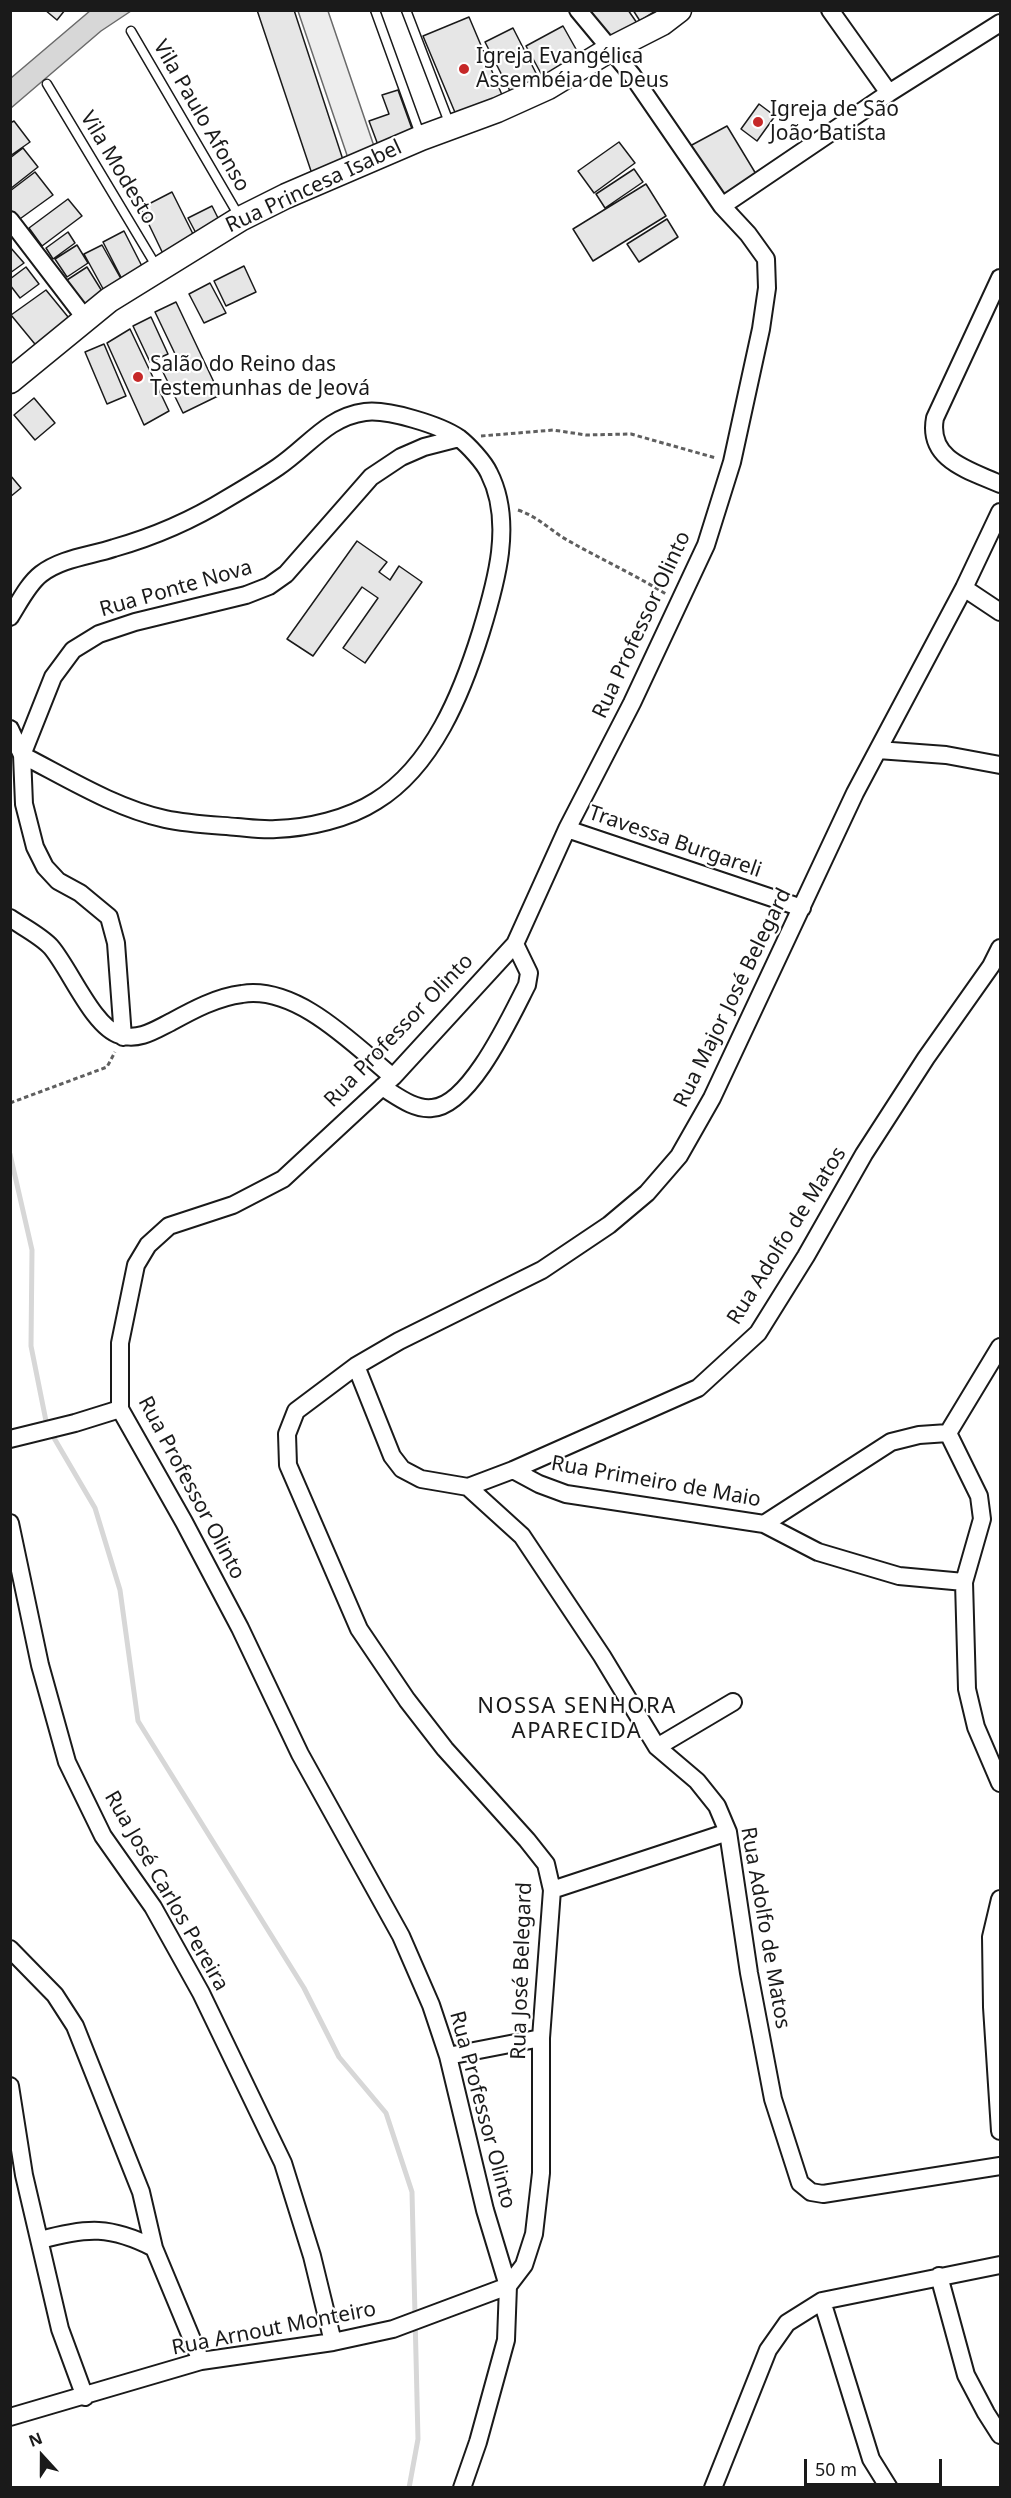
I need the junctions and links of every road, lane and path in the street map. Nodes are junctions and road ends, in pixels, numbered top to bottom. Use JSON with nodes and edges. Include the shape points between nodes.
{"nodes":[{"id":1,"x":375,"y":10,"type":"edge"},
{"id":2,"x":406,"y":10,"type":"edge"},
{"id":3,"x":578,"y":10,"type":"edge"},
{"id":4,"x":679,"y":10,"type":"edge"},
{"id":5,"x":830,"y":10,"type":"edge"},
{"id":6,"x":1000,"y":23,"type":"edge"},
{"id":7,"x":131,"y":32,"type":"dead end"},
{"id":8,"x":609,"y":50,"type":"junction"},
{"id":9,"x":47,"y":84,"type":"dead end"},
{"id":10,"x":889,"y":93,"type":"junction"},
{"id":11,"x":450,"y":125,"type":"junction"},
{"id":12,"x":421,"y":138,"type":"junction"},
{"id":13,"x":722,"y":206,"type":"junction"},
{"id":14,"x":240,"y":219,"type":"junction"},
{"id":15,"x":10,"y":220,"type":"edge"},
{"id":16,"x":158,"y":269,"type":"junction"},
{"id":17,"x":1000,"y":278,"type":"edge"},
{"id":18,"x":85,"y":318,"type":"junction"},
{"id":19,"x":10,"y":381,"type":"edge"},
{"id":20,"x":459,"y":438,"type":"junction"},
{"id":21,"x":732,"y":462,"type":"junction"},
{"id":22,"x":1000,"y":484,"type":"edge"},
{"id":23,"x":500,"y":504,"type":"junction"},
{"id":24,"x":1000,"y":512,"type":"edge"},
{"id":25,"x":964,"y":588,"type":"junction"},
{"id":26,"x":680,"y":602,"type":"junction"},
{"id":27,"x":1000,"y":612,"type":"edge"},
{"id":28,"x":10,"y":617,"type":"edge"},
{"id":29,"x":10,"y":729,"type":"edge"},
{"id":30,"x":878,"y":750,"type":"junction"},
{"id":31,"x":22,"y":755,"type":"junction"},
{"id":32,"x":1000,"y":765,"type":"edge"},
{"id":33,"x":567,"y":830,"type":"junction"},
{"id":34,"x":802,"y":908,"type":"junction"},
{"id":35,"x":10,"y":918,"type":"edge"},
{"id":36,"x":515,"y":944,"type":"junction"},
{"id":37,"x":1000,"y":948,"type":"edge"},
{"id":38,"x":996,"y":969,"type":"edge"},
{"id":39,"x":123,"y":1037,"type":"junction"},
{"id":40,"x":388,"y":1082,"type":"junction"},
{"id":41,"x":10,"y":1103,"type":"edge"},
{"id":42,"x":1000,"y":1347,"type":"edge"},
{"id":43,"x":356,"y":1366,"type":"junction"},
{"id":44,"x":120,"y":1409,"type":"junction"},
{"id":45,"x":948,"y":1433,"type":"junction"},
{"id":46,"x":10,"y":1439,"type":"edge"},
{"id":47,"x":513,"y":1470,"type":"junction"},
{"id":48,"x":468,"y":1487,"type":"junction"},
{"id":49,"x":10,"y":1523,"type":"edge"},
{"id":50,"x":764,"y":1524,"type":"junction"},
{"id":51,"x":964,"y":1582,"type":"junction"},
{"id":52,"x":733,"y":1702,"type":"dead end"},
{"id":53,"x":657,"y":1747,"type":"junction"},
{"id":54,"x":1000,"y":1783,"type":"edge"},
{"id":55,"x":728,"y":1832,"type":"junction"},
{"id":56,"x":552,"y":1890,"type":"junction"},
{"id":57,"x":1000,"y":1899,"type":"edge"},
{"id":58,"x":10,"y":1949,"type":"edge"},
{"id":59,"x":542,"y":2038,"type":"junction"},
{"id":60,"x":448,"y":2056,"type":"junction"},
{"id":61,"x":10,"y":2086,"type":"edge"},
{"id":62,"x":1000,"y":2131,"type":"edge"},
{"id":63,"x":1000,"y":2166,"type":"edge"},
{"id":64,"x":41,"y":2240,"type":"junction"},
{"id":65,"x":154,"y":2248,"type":"junction"},
{"id":66,"x":1000,"y":2265,"type":"edge"},
{"id":67,"x":939,"y":2276,"type":"junction"},
{"id":68,"x":508,"y":2286,"type":"junction"},
{"id":69,"x":822,"y":2301,"type":"junction"},
{"id":70,"x":333,"y":2342,"type":"junction"},
{"id":71,"x":201,"y":2361,"type":"junction"},
{"id":72,"x":85,"y":2397,"type":"junction"},
{"id":73,"x":10,"y":2417,"type":"edge"},
{"id":74,"x":1000,"y":2435,"type":"edge"},
{"id":75,"x":462,"y":2487,"type":"edge"},
{"id":76,"x":713,"y":2487,"type":"edge"},
{"id":77,"x":889,"y":2487,"type":"edge"}],
"edges":[{"from":1,"to":12,"type":"lane"},
{"from":2,"to":11,"type":"lane"},
{"from":3,"to":8,"type":"street","name":"Rua Professor Olinto"},
{"from":4,"to":8,"type":"main road","name":"Rua Princesa Isabel"},
{"from":5,"to":10,"type":"street"},
{"from":6,"to":10,"type":"street"},
{"from":7,"to":14,"type":"lane","name":"Vila Paulo Afonso"},
{"from":8,"to":11,"type":"main road","name":"Rua Princesa Isabel","via":[[548,87],[497,110]]},
{"from":8,"to":13,"type":"street","name":"Rua Professor Olinto","via":[[632,75]]},
{"from":9,"to":16,"type":"lane","name":"Vila Modesto"},
{"from":10,"to":13,"type":"street"},
{"from":11,"to":12,"type":"main road","name":"Rua Princesa Isabel"},
{"from":12,"to":14,"type":"main road","name":"Rua Princesa Isabel"},
{"from":13,"to":21,"type":"street","name":"Rua Professor Olinto","via":[[766,259],[767,288],[761,329]]},
{"from":14,"to":16,"type":"main road","name":"Rua Princesa Isabel"},
{"from":15,"to":18,"type":"street"},
{"from":16,"to":18,"type":"main road","name":"Rua Princesa Isabel"},
{"from":17,"to":22,"type":"street","via":[[932,431],[942,454]]},
{"from":18,"to":19,"type":"main road","name":"Rua Princesa Isabel"},
{"from":20,"to":21,"type":"path","via":[[553,430],[586,435],[631,434]]},
{"from":20,"to":23,"type":"street","via":[[488,471]]},
{"from":20,"to":28,"type":"street","via":[[396,414],[366,412],[343,418],[317,433],[281,466],[220,503],[117,548],[69,560],[40,574]]},
{"from":20,"to":31,"type":"street","name":"Rua Ponte Nova","via":[[416,451],[371,477],[286,574],[269,586],[135,622],[99,634],[73,650],[53,677]]},
{"from":21,"to":26,"type":"street","name":"Rua Professor Olinto","via":[[706,545]]},
{"from":23,"to":26,"type":"path","via":[[532,514],[561,536]]},
{"from":23,"to":31,"type":"street","via":[[501,552],[472,663],[425,753],[404,779],[376,801],[351,814],[276,829],[164,819],[121,804]]},
{"from":24,"to":25,"type":"street","name":"Rua Major José Belegard"},
{"from":25,"to":27,"type":"street"},
{"from":25,"to":30,"type":"street","name":"Rua Major José Belegard"},
{"from":26,"to":33,"type":"street","name":"Rua Professor Olinto"},
{"from":29,"to":31,"type":"street"},
{"from":30,"to":32,"type":"street","via":[[946,755]]},
{"from":30,"to":34,"type":"street","name":"Rua Major José Belegard","via":[[831,840]]},
{"from":31,"to":39,"type":"street","name":"Rua Ponte Nova","via":[[24,804],[35,847],[45,867],[58,881],[109,917],[116,943]]},
{"from":33,"to":34,"type":"street","name":"Travessa Burgareli"},
{"from":33,"to":36,"type":"street","name":"Rua Professor Olinto"},
{"from":34,"to":43,"type":"street","name":"Rua Major José Belegard","via":[[712,1098],[679,1156],[647,1193],[609,1225],[542,1270]]},
{"from":35,"to":39,"type":"street","via":[[51,947],[96,1015],[110,1032]]},
{"from":36,"to":40,"type":"street","name":"Rua Professor Olinto"},
{"from":36,"to":40,"type":"street","via":[[529,973],[527,985],[486,1061],[460,1095],[434,1109],[419,1107]]},
{"from":37,"to":38,"type":"street","name":"Rua Adolfo de Matos"},
{"from":38,"to":47,"type":"street","name":"Rua Adolfo de Matos","via":[[926,1058],[758,1333],[698,1388]]},
{"from":39,"to":40,"type":"street","via":[[144,1036],[210,1003],[244,993],[276,996],[319,1016]]},
{"from":39,"to":41,"type":"path","via":[[107,1067]]},
{"from":40,"to":44,"type":"street","name":"Rua Professor Olinto","via":[[283,1179],[233,1204],[170,1226],[148,1245],[136,1265],[120,1343]]},
{"from":42,"to":45,"type":"street"},
{"from":43,"to":48,"type":"street","via":[[392,1456],[402,1469],[421,1479]]},
{"from":43,"to":56,"type":"street","name":"Rua José Belegard","via":[[296,1411],[287,1434],[288,1465],[359,1629],[445,1749],[546,1864]]},
{"from":44,"to":46,"type":"street"},
{"from":44,"to":60,"type":"street","name":"Rua Professor Olinto","via":[[240,1628],[300,1754],[401,1936]]},
{"from":45,"to":50,"type":"street","via":[[891,1442]]},
{"from":45,"to":51,"type":"street","via":[[979,1496],[982,1520]]},
{"from":47,"to":48,"type":"street","name":"Rua Adolfo de Matos"},
{"from":47,"to":50,"type":"street","name":"Rua Primeiro de Maio","via":[[566,1494]]},
{"from":48,"to":53,"type":"street","name":"Rua Adolfo de Matos","via":[[522,1536]]},
{"from":49,"to":70,"type":"street","name":"Rua José Carlos Pereira","via":[[40,1665],[67,1762],[103,1836],[153,1907],[201,1994],[283,2163]]},
{"from":50,"to":51,"type":"street","name":"Rua Primeiro de Maio","via":[[818,1552],[899,1576]]},
{"from":51,"to":54,"type":"street","via":[[967,1689],[976,1727]]},
{"from":52,"to":53,"type":"street"},
{"from":53,"to":55,"type":"street","name":"Rua Adolfo de Matos","via":[[697,1781],[717,1806]]},
{"from":55,"to":56,"type":"street"},
{"from":55,"to":63,"type":"street","name":"Rua Adolfo de Matos","via":[[748,1973],[773,2099],[800,2182],[810,2192],[823,2194]]},
{"from":56,"to":59,"type":"street","name":"Rua José Belegard"},
{"from":57,"to":62,"type":"street","via":[[991,1937]]},
{"from":58,"to":65,"type":"street","via":[[55,1995],[75,2026],[141,2192]]},
{"from":59,"to":60,"type":"street"},
{"from":59,"to":68,"type":"street","name":"Rua José Belegard","via":[[541,2173],[534,2234],[524,2265]]},
{"from":60,"to":68,"type":"street","name":"Rua Professor Olinto","via":[[485,2210]]},
{"from":61,"to":64,"type":"street","via":[[24,2175]]},
{"from":64,"to":65,"type":"street","via":[[101,2229],[133,2237]]},
{"from":64,"to":72,"type":"street","via":[[60,2329]]},
{"from":65,"to":71,"type":"street"},
{"from":66,"to":67,"type":"street"},
{"from":67,"to":69,"type":"street"},
{"from":67,"to":74,"type":"street","via":[[966,2375]]},
{"from":68,"to":70,"type":"street","name":"Rua Arnout Monteiro","via":[[404,2325]]},
{"from":68,"to":75,"type":"street","name":"Rua Professor Olinto","via":[[506,2340]]},
{"from":69,"to":76,"type":"street","via":[[787,2323],[768,2350]]},
{"from":69,"to":77,"type":"street","via":[[871,2459]]},
{"from":70,"to":71,"type":"street","name":"Rua Arnout Monteiro"},
{"from":71,"to":72,"type":"street","name":"Rua Arnout Monteiro"},
{"from":72,"to":73,"type":"street","name":"Rua Arnout Monteiro"}]}
